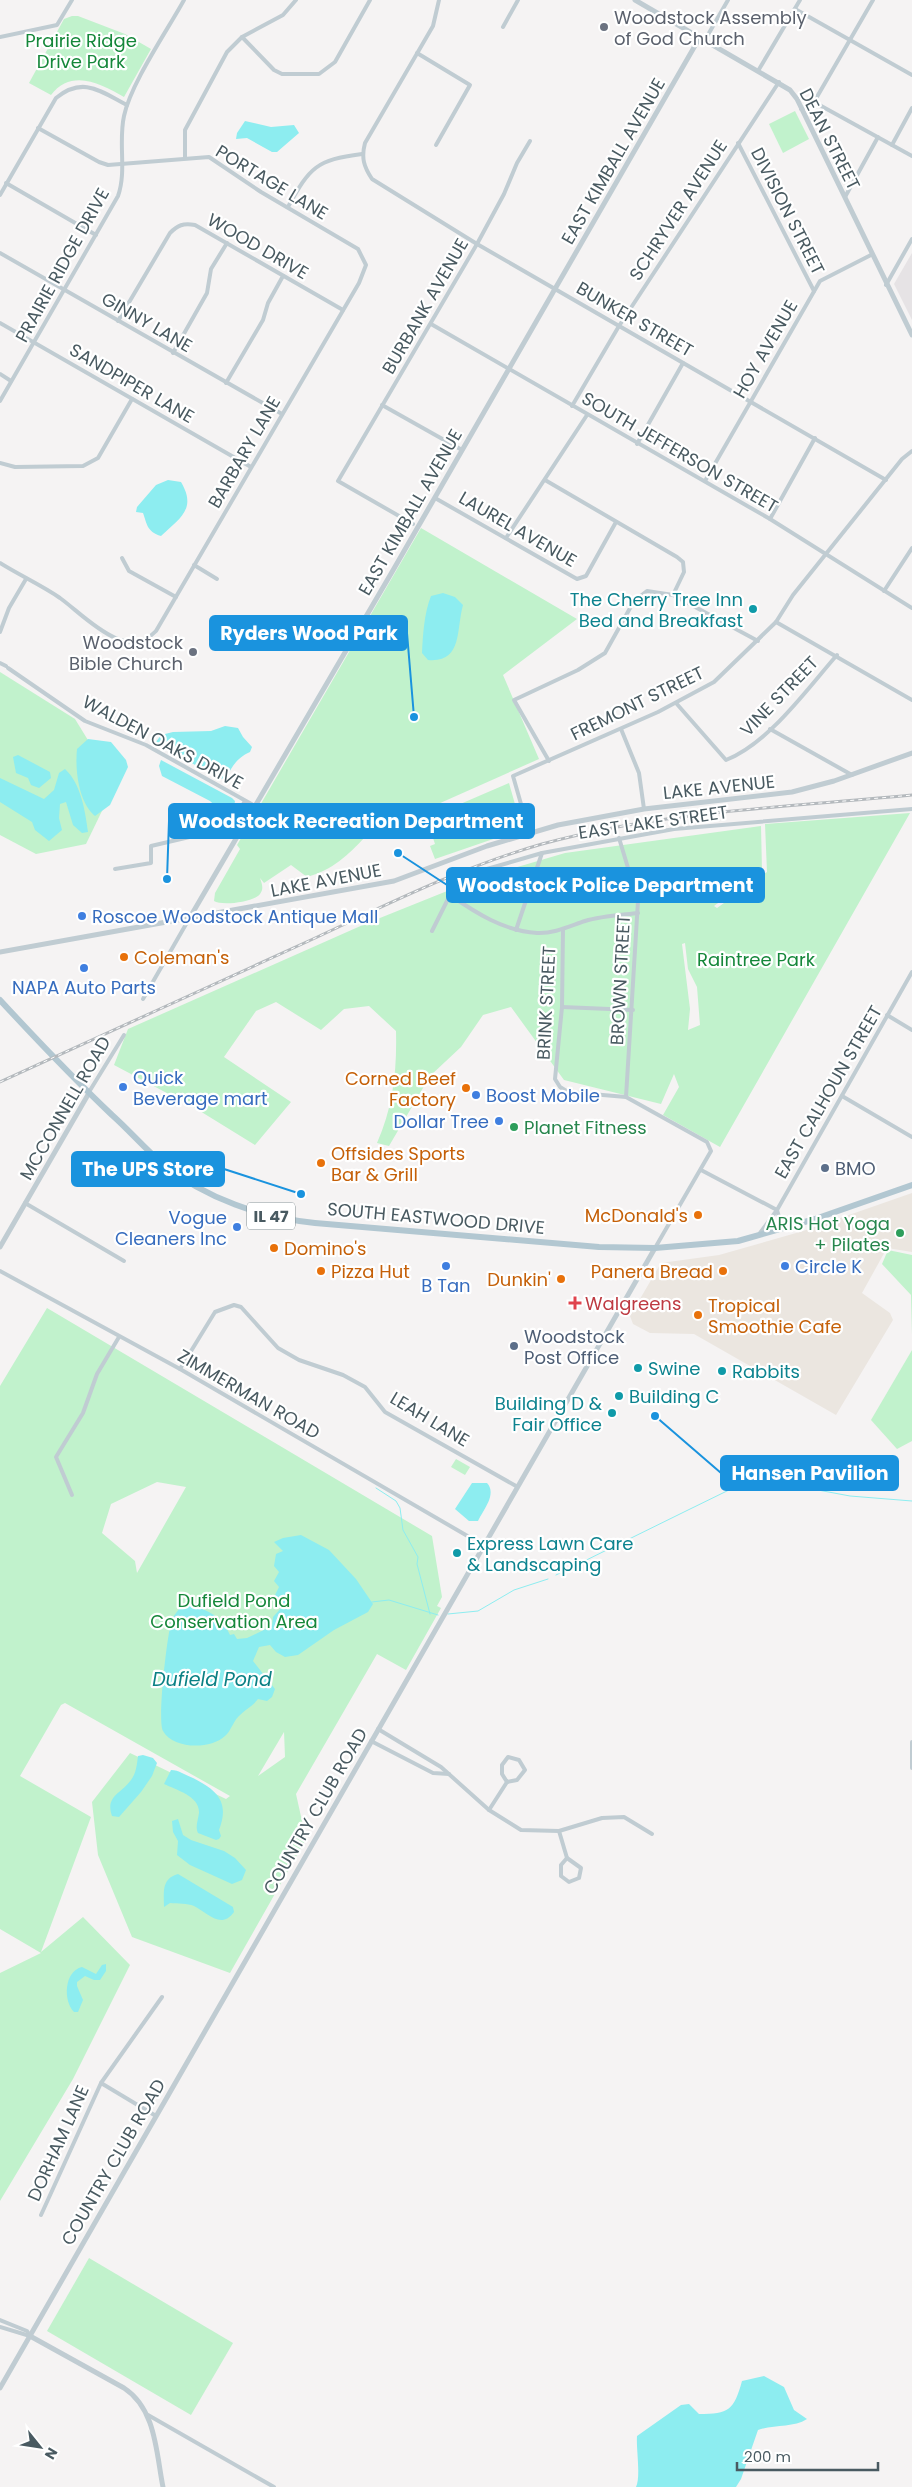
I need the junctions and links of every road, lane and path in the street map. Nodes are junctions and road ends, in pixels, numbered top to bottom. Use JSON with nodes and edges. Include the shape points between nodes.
{"nodes":[{"id":1,"x":72,"y":0,"type":"edge"},
{"id":2,"x":184,"y":0,"type":"edge"},
{"id":3,"x":296,"y":0,"type":"edge"},
{"id":4,"x":370,"y":0,"type":"edge"},
{"id":5,"x":439,"y":0,"type":"edge"},
{"id":6,"x":518,"y":0,"type":"edge"},
{"id":7,"x":635,"y":0,"type":"edge"},
{"id":8,"x":728,"y":0,"type":"edge"},
{"id":9,"x":800,"y":0,"type":"edge"},
{"id":10,"x":874,"y":0,"type":"edge"},
{"id":11,"x":795,"y":9,"type":"junction"},
{"id":12,"x":503,"y":27,"type":"dead end"},
{"id":13,"x":0,"y":37,"type":"edge"},
{"id":14,"x":242,"y":37,"type":"junction"},
{"id":15,"x":702,"y":39,"type":"junction"},
{"id":16,"x":850,"y":40,"type":"junction"},
{"id":17,"x":417,"y":53,"type":"junction"},
{"id":18,"x":758,"y":71,"type":"junction"},
{"id":19,"x":912,"y":75,"type":"edge"},
{"id":20,"x":779,"y":82,"type":"junction"},
{"id":21,"x":814,"y":102,"type":"junction"},
{"id":22,"x":127,"y":106,"type":"junction"},
{"id":23,"x":912,"y":108,"type":"edge"},
{"id":24,"x":801,"y":109,"type":"junction"},
{"id":25,"x":38,"y":128,"type":"junction"},
{"id":26,"x":878,"y":137,"type":"junction"},
{"id":27,"x":530,"y":141,"type":"dead end"},
{"id":28,"x":738,"y":143,"type":"junction"},
{"id":29,"x":892,"y":144,"type":"junction"},
{"id":30,"x":436,"y":145,"type":"dead end"},
{"id":31,"x":362,"y":154,"type":"junction"},
{"id":32,"x":912,"y":156,"type":"edge"},
{"id":33,"x":185,"y":158,"type":"junction"},
{"id":34,"x":123,"y":163,"type":"junction"},
{"id":35,"x":6,"y":183,"type":"junction"},
{"id":36,"x":0,"y":195,"type":"edge"},
{"id":37,"x":844,"y":197,"type":"junction"},
{"id":38,"x":288,"y":207,"type":"junction"},
{"id":39,"x":96,"y":234,"type":"junction"},
{"id":40,"x":912,"y":239,"type":"edge"},
{"id":41,"x":227,"y":243,"type":"junction"},
{"id":42,"x":477,"y":244,"type":"junction"},
{"id":43,"x":0,"y":253,"type":"edge"},
{"id":44,"x":871,"y":255,"type":"junction"},
{"id":45,"x":366,"y":265,"type":"joint"},
{"id":46,"x":283,"y":276,"type":"junction"},
{"id":47,"x":886,"y":285,"type":"junction"},
{"id":48,"x":555,"y":289,"type":"junction"},
{"id":49,"x":65,"y":290,"type":"junction"},
{"id":50,"x":814,"y":291,"type":"junction"},
{"id":51,"x":343,"y":310,"type":"junction"},
{"id":52,"x":118,"y":321,"type":"junction"},
{"id":53,"x":0,"y":324,"type":"edge"},
{"id":54,"x":431,"y":324,"type":"junction"},
{"id":55,"x":619,"y":326,"type":"junction"},
{"id":56,"x":912,"y":335,"type":"edge"},
{"id":57,"x":34,"y":343,"type":"junction"},
{"id":58,"x":172,"y":352,"type":"junction"},
{"id":59,"x":683,"y":363,"type":"junction"},
{"id":60,"x":509,"y":369,"type":"junction"},
{"id":61,"x":0,"y":374,"type":"edge"},
{"id":62,"x":12,"y":381,"type":"junction"},
{"id":63,"x":226,"y":383,"type":"junction"},
{"id":64,"x":132,"y":399,"type":"junction"},
{"id":65,"x":0,"y":401,"type":"edge"},
{"id":66,"x":751,"y":401,"type":"junction"},
{"id":67,"x":382,"y":406,"type":"junction"},
{"id":68,"x":572,"y":406,"type":"junction"},
{"id":69,"x":282,"y":414,"type":"junction"},
{"id":70,"x":587,"y":415,"type":"junction"},
{"id":71,"x":816,"y":438,"type":"junction"},
{"id":72,"x":637,"y":444,"type":"junction"},
{"id":73,"x":462,"y":450,"type":"junction"},
{"id":74,"x":912,"y":451,"type":"edge"},
{"id":75,"x":0,"y":463,"type":"edge"},
{"id":76,"x":251,"y":467,"type":"junction"},
{"id":77,"x":544,"y":480,"type":"junction"},
{"id":78,"x":886,"y":480,"type":"junction"},
{"id":79,"x":705,"y":481,"type":"junction"},
{"id":80,"x":435,"y":498,"type":"junction"},
{"id":81,"x":770,"y":518,"type":"junction"},
{"id":82,"x":616,"y":522,"type":"junction"},
{"id":83,"x":413,"y":524,"type":"dead end"},
{"id":84,"x":506,"y":538,"type":"junction"},
{"id":85,"x":912,"y":548,"type":"edge"},
{"id":86,"x":825,"y":555,"type":"junction"},
{"id":87,"x":122,"y":558,"type":"dead end"},
{"id":88,"x":0,"y":563,"type":"edge"},
{"id":89,"x":194,"y":565,"type":"junction"},
{"id":90,"x":26,"y":579,"type":"junction"},
{"id":91,"x":217,"y":579,"type":"dead end"},
{"id":92,"x":884,"y":591,"type":"junction"},
{"id":93,"x":673,"y":595,"type":"junction"},
{"id":94,"x":176,"y":598,"type":"junction"},
{"id":95,"x":912,"y":608,"type":"edge"},
{"id":96,"x":776,"y":622,"type":"junction"},
{"id":97,"x":0,"y":632,"type":"edge"},
{"id":98,"x":758,"y":641,"type":"junction"},
{"id":99,"x":837,"y":655,"type":"junction"},
{"id":100,"x":0,"y":663,"type":"edge"},
{"id":101,"x":912,"y":700,"type":"edge"},
{"id":102,"x":676,"y":703,"type":"junction"},
{"id":103,"x":621,"y":729,"type":"junction"},
{"id":104,"x":770,"y":729,"type":"junction"},
{"id":105,"x":912,"y":753,"type":"edge"},
{"id":106,"x":549,"y":761,"type":"junction"},
{"id":107,"x":852,"y":775,"type":"junction"},
{"id":108,"x":245,"y":801,"type":"junction"},
{"id":109,"x":255,"y":806,"type":"junction"},
{"id":110,"x":644,"y":808,"type":"junction"},
{"id":111,"x":912,"y":809,"type":"edge"},
{"id":112,"x":529,"y":832,"type":"junction"},
{"id":113,"x":619,"y":838,"type":"junction"},
{"id":114,"x":542,"y":853,"type":"junction"},
{"id":115,"x":115,"y":870,"type":"dead end"},
{"id":116,"x":450,"y":895,"type":"junction"},
{"id":117,"x":638,"y":913,"type":"junction"},
{"id":118,"x":189,"y":919,"type":"junction"},
{"id":119,"x":563,"y":929,"type":"junction"},
{"id":120,"x":516,"y":930,"type":"junction"},
{"id":121,"x":432,"y":931,"type":"dead end"},
{"id":122,"x":0,"y":952,"type":"edge"},
{"id":123,"x":912,"y":972,"type":"edge"},
{"id":124,"x":143,"y":1000,"type":"dead end"},
{"id":125,"x":1,"y":1004,"type":"edge"},
{"id":126,"x":562,"y":1007,"type":"junction"},
{"id":127,"x":633,"y":1010,"type":"junction"},
{"id":128,"x":887,"y":1015,"type":"junction"},
{"id":129,"x":912,"y":1030,"type":"edge"},
{"id":130,"x":124,"y":1034,"type":"dead end"},
{"id":131,"x":88,"y":1093,"type":"junction"},
{"id":132,"x":842,"y":1096,"type":"junction"},
{"id":133,"x":626,"y":1097,"type":"junction"},
{"id":134,"x":912,"y":1137,"type":"edge"},
{"id":135,"x":702,"y":1170,"type":"junction"},
{"id":136,"x":912,"y":1185,"type":"edge"},
{"id":137,"x":25,"y":1203,"type":"junction"},
{"id":138,"x":777,"y":1210,"type":"junction"},
{"id":139,"x":782,"y":1228,"type":"junction"},
{"id":140,"x":759,"y":1234,"type":"junction"},
{"id":141,"x":0,"y":1247,"type":"edge"},
{"id":142,"x":655,"y":1248,"type":"junction"},
{"id":143,"x":124,"y":1261,"type":"dead end"},
{"id":144,"x":0,"y":1271,"type":"edge"},
{"id":145,"x":119,"y":1337,"type":"junction"},
{"id":146,"x":180,"y":1369,"type":"junction"},
{"id":147,"x":516,"y":1486,"type":"junction"},
{"id":148,"x":72,"y":1495,"type":"dead end"},
{"id":149,"x":483,"y":1545,"type":"junction"},
{"id":150,"x":378,"y":1729,"type":"junction"},
{"id":151,"x":371,"y":1741,"type":"junction"},
{"id":152,"x":912,"y":1742,"type":"edge"},
{"id":153,"x":911,"y":1766,"type":"edge"},
{"id":154,"x":449,"y":1774,"type":"junction"},
{"id":155,"x":507,"y":1782,"type":"junction"},
{"id":156,"x":489,"y":1810,"type":"junction"},
{"id":157,"x":560,"y":1831,"type":"junction"},
{"id":158,"x":652,"y":1834,"type":"dead end"},
{"id":159,"x":567,"y":1858,"type":"junction"},
{"id":160,"x":162,"y":1997,"type":"dead end"},
{"id":161,"x":101,"y":2083,"type":"junction"},
{"id":162,"x":156,"y":2116,"type":"junction"},
{"id":163,"x":41,"y":2215,"type":"dead end"},
{"id":164,"x":0,"y":2320,"type":"edge"},
{"id":165,"x":0,"y":2327,"type":"edge"},
{"id":166,"x":30,"y":2336,"type":"junction"},
{"id":167,"x":0,"y":2388,"type":"edge"},
{"id":168,"x":148,"y":2415,"type":"junction"},
{"id":169,"x":163,"y":2487,"type":"edge"},
{"id":170,"x":274,"y":2487,"type":"edge"}],
"edges":[{"from":1,"to":13,"type":"street","via":[[57,25]]},
{"from":2,"to":22,"type":"street","name":"PRAIRIE RIDGE DRIVE"},
{"from":3,"to":14,"type":"street","via":[[283,15]]},
{"from":4,"to":14,"type":"street","via":[[335,62],[318,74],[282,74]]},
{"from":5,"to":17,"type":"street","via":[[433,26]]},
{"from":6,"to":12,"type":"street"},
{"from":7,"to":15,"type":"street","name":"DEAN STREET"},
{"from":8,"to":15,"type":"street"},
{"from":9,"to":11,"type":"street"},
{"from":10,"to":16,"type":"street"},
{"from":11,"to":16,"type":"street"},
{"from":11,"to":18,"type":"street"},
{"from":14,"to":33,"type":"street","via":[[227,52],[189,120],[183,139]]},
{"from":15,"to":18,"type":"street","name":"DEAN STREET"},
{"from":15,"to":48,"type":"street","name":"EAST KIMBALL AVENUE"},
{"from":16,"to":19,"type":"street"},
{"from":16,"to":21,"type":"street"},
{"from":17,"to":30,"type":"street","via":[[470,84]]},
{"from":17,"to":31,"type":"street","via":[[371,131]]},
{"from":18,"to":20,"type":"street","name":"DEAN STREET"},
{"from":20,"to":24,"type":"street","name":"DEAN STREET","via":[[793,94]]},
{"from":20,"to":28,"type":"street","name":"SCHRYVER AVENUE"},
{"from":21,"to":24,"type":"street"},
{"from":21,"to":26,"type":"street"},
{"from":22,"to":25,"type":"street","via":[[97,89],[74,87],[56,98]]},
{"from":22,"to":34,"type":"street","name":"PRAIRIE RIDGE DRIVE","via":[[122,133]]},
{"from":23,"to":29,"type":"street"},
{"from":24,"to":37,"type":"street","name":"DEAN STREET"},
{"from":25,"to":34,"type":"street","name":"PORTAGE LANE","via":[[99,162]]},
{"from":25,"to":35,"type":"street"},
{"from":26,"to":29,"type":"street"},
{"from":26,"to":37,"type":"street"},
{"from":27,"to":42,"type":"street","name":"BURBANK AVENUE"},
{"from":28,"to":50,"type":"street","name":"DIVISION STREET"},
{"from":28,"to":55,"type":"street","name":"SCHRYVER AVENUE"},
{"from":29,"to":32,"type":"street"},
{"from":31,"to":38,"type":"street","via":[[326,160],[314,168]]},
{"from":31,"to":42,"type":"street","name":"BUNKER STREET","via":[[372,179]]},
{"from":33,"to":34,"type":"street","name":"PORTAGE LANE"},
{"from":33,"to":38,"type":"street","name":"PORTAGE LANE","via":[[209,157]]},
{"from":34,"to":39,"type":"street","name":"PRAIRIE RIDGE DRIVE","via":[[123,182],[118,196]]},
{"from":35,"to":36,"type":"street"},
{"from":35,"to":39,"type":"street"},
{"from":37,"to":44,"type":"street","name":"DEAN STREET"},
{"from":38,"to":45,"type":"street","name":"PORTAGE LANE","via":[[358,249]]},
{"from":39,"to":49,"type":"street","name":"PRAIRIE RIDGE DRIVE"},
{"from":40,"to":47,"type":"street"},
{"from":41,"to":46,"type":"street","name":"WOOD DRIVE"},
{"from":41,"to":52,"type":"street","name":"WOOD DRIVE","via":[[195,224],[177,226]]},
{"from":41,"to":58,"type":"street","via":[[212,269],[207,293]]},
{"from":42,"to":48,"type":"street","name":"BUNKER STREET"},
{"from":42,"to":54,"type":"street","name":"BURBANK AVENUE"},
{"from":43,"to":49,"type":"street","name":"GINNY LANE"},
{"from":44,"to":47,"type":"street","name":"DEAN STREET"},
{"from":44,"to":50,"type":"street","name":"HOY AVENUE","via":[[820,281]]},
{"from":45,"to":51,"type":"street","name":"BARBARY LANE"},
{"from":46,"to":51,"type":"street","name":"WOOD DRIVE"},
{"from":46,"to":63,"type":"street","via":[[263,320]]},
{"from":47,"to":56,"type":"street","name":"DEAN STREET"},
{"from":48,"to":55,"type":"street","name":"BUNKER STREET"},
{"from":48,"to":60,"type":"street","name":"EAST KIMBALL AVENUE"},
{"from":49,"to":52,"type":"street","name":"GINNY LANE"},
{"from":49,"to":57,"type":"street","name":"PRAIRIE RIDGE DRIVE"},
{"from":50,"to":66,"type":"street","name":"HOY AVENUE"},
{"from":51,"to":69,"type":"street","name":"BARBARY LANE"},
{"from":52,"to":58,"type":"street","name":"GINNY LANE"},
{"from":53,"to":57,"type":"street","name":"SANDPIPER LANE"},
{"from":54,"to":60,"type":"street","name":"SOUTH JEFFERSON STREET"},
{"from":54,"to":67,"type":"street","name":"BURBANK AVENUE"},
{"from":55,"to":59,"type":"street","name":"BUNKER STREET"},
{"from":55,"to":68,"type":"street","name":"SCHRYVER AVENUE"},
{"from":57,"to":62,"type":"street","name":"PRAIRIE RIDGE DRIVE"},
{"from":57,"to":64,"type":"street","name":"SANDPIPER LANE"},
{"from":58,"to":63,"type":"street","name":"GINNY LANE"},
{"from":59,"to":66,"type":"street","name":"BUNKER STREET"},
{"from":59,"to":72,"type":"street"},
{"from":60,"to":68,"type":"street","name":"SOUTH JEFFERSON STREET"},
{"from":60,"to":73,"type":"street","name":"EAST KIMBALL AVENUE"},
{"from":61,"to":62,"type":"street"},
{"from":62,"to":65,"type":"street","name":"PRAIRIE RIDGE DRIVE"},
{"from":63,"to":69,"type":"street","name":"GINNY LANE"},
{"from":64,"to":75,"type":"street","via":[[92,463],[83,466]]},
{"from":64,"to":76,"type":"street","name":"SANDPIPER LANE"},
{"from":66,"to":71,"type":"street","name":"BUNKER STREET"},
{"from":66,"to":79,"type":"street","name":"HOY AVENUE"},
{"from":67,"to":73,"type":"street"},
{"from":67,"to":83,"type":"street","name":"BURBANK AVENUE","via":[[338,481]]},
{"from":68,"to":70,"type":"street","name":"SOUTH JEFFERSON STREET"},
{"from":69,"to":76,"type":"street","name":"BARBARY LANE"},
{"from":70,"to":72,"type":"street","name":"SOUTH JEFFERSON STREET"},
{"from":70,"to":77,"type":"street"},
{"from":71,"to":78,"type":"street","name":"BUNKER STREET"},
{"from":71,"to":81,"type":"street"},
{"from":72,"to":79,"type":"street","name":"SOUTH JEFFERSON STREET"},
{"from":73,"to":80,"type":"street","name":"EAST KIMBALL AVENUE"},
{"from":74,"to":78,"type":"street","name":"FREMONT STREET"},
{"from":76,"to":89,"type":"street","name":"BARBARY LANE"},
{"from":77,"to":82,"type":"street"},
{"from":77,"to":84,"type":"street"},
{"from":78,"to":86,"type":"street","name":"FREMONT STREET"},
{"from":79,"to":81,"type":"street","name":"SOUTH JEFFERSON STREET"},
{"from":80,"to":84,"type":"street","name":"LAUREL AVENUE"},
{"from":80,"to":109,"type":"street","name":"EAST KIMBALL AVENUE"},
{"from":81,"to":86,"type":"street","name":"SOUTH JEFFERSON STREET"},
{"from":82,"to":84,"type":"street","name":"LAUREL AVENUE","via":[[586,576],[578,579]]},
{"from":82,"to":93,"type":"street","via":[[683,562],[684,572]]},
{"from":85,"to":92,"type":"street"},
{"from":86,"to":92,"type":"street","name":"SOUTH JEFFERSON STREET"},
{"from":86,"to":96,"type":"street","name":"FREMONT STREET"},
{"from":87,"to":94,"type":"street","via":[[129,571]]},
{"from":88,"to":90,"type":"street"},
{"from":89,"to":91,"type":"street"},
{"from":89,"to":94,"type":"street","name":"BARBARY LANE"},
{"from":90,"to":94,"type":"street","name":"BARBARY LANE","via":[[59,597],[76,613],[121,641],[136,643],[156,631]]},
{"from":90,"to":97,"type":"street"},
{"from":92,"to":95,"type":"street","name":"SOUTH JEFFERSON STREET"},
{"from":93,"to":98,"type":"street"},
{"from":93,"to":106,"type":"street","via":[[647,592],[634,601],[604,654],[514,700]]},
{"from":96,"to":98,"type":"street","name":"FREMONT STREET"},
{"from":96,"to":99,"type":"street"},
{"from":98,"to":102,"type":"street","name":"FREMONT STREET","via":[[714,682]]},
{"from":99,"to":101,"type":"street"},
{"from":99,"to":104,"type":"street","name":"VINE STREET"},
{"from":100,"to":108,"type":"street","name":"WALDEN OAKS DRIVE","via":[[85,721],[154,749]]},
{"from":102,"to":103,"type":"street","name":"FREMONT STREET"},
{"from":102,"to":104,"type":"street","name":"VINE STREET","via":[[726,760],[738,755]]},
{"from":103,"to":106,"type":"street","name":"FREMONT STREET"},
{"from":103,"to":110,"type":"street","via":[[639,773]]},
{"from":104,"to":107,"type":"street"},
{"from":105,"to":107,"type":"street","name":"LAKE AVENUE"},
{"from":106,"to":112,"type":"street","name":"FREMONT STREET","via":[[513,776]]},
{"from":107,"to":110,"type":"street","name":"LAKE AVENUE","via":[[792,792]]},
{"from":108,"to":109,"type":"street","name":"WALDEN OAKS DRIVE"},
{"from":108,"to":115,"type":"street","via":[[228,828],[150,846],[151,863]]},
{"from":109,"to":118,"type":"street","name":"EAST KIMBALL AVENUE"},
{"from":110,"to":112,"type":"street","name":"LAKE AVENUE"},
{"from":111,"to":113,"type":"street","name":"EAST LAKE STREET","via":[[674,830]]},
{"from":112,"to":118,"type":"street","name":"LAKE AVENUE","via":[[394,881]]},
{"from":113,"to":114,"type":"street","name":"EAST LAKE STREET"},
{"from":113,"to":117,"type":"street","name":"BROWN STREET","via":[[638,901]]},
{"from":114,"to":116,"type":"street","name":"EAST LAKE STREET","via":[[468,877],[455,885]]},
{"from":114,"to":120,"type":"street"},
{"from":116,"to":120,"type":"street","via":[[488,919]]},
{"from":116,"to":121,"type":"street","name":"EAST LAKE STREET"},
{"from":117,"to":119,"type":"street","via":[[586,921]]},
{"from":117,"to":127,"type":"street","name":"BROWN STREET"},
{"from":118,"to":122,"type":"street","name":"LAKE AVENUE"},
{"from":118,"to":124,"type":"street","name":"EAST KIMBALL AVENUE"},
{"from":119,"to":120,"type":"street","via":[[539,934]]},
{"from":119,"to":126,"type":"street","name":"BRINK STREET"},
{"from":123,"to":128,"type":"street","name":"EAST CALHOUN STREET"},
{"from":125,"to":131,"type":"main road","name":"SOUTH EASTWOOD DRIVE","number":"IL 47"},
{"from":126,"to":127,"type":"street"},
{"from":126,"to":133,"type":"street","name":"BRINK STREET","via":[[555,1079],[560,1087],[568,1092]]},
{"from":127,"to":133,"type":"street","name":"BROWN STREET"},
{"from":128,"to":129,"type":"street"},
{"from":128,"to":132,"type":"street","name":"EAST CALHOUN STREET"},
{"from":130,"to":131,"type":"street","name":"MCCONNELL ROAD"},
{"from":131,"to":137,"type":"street","name":"MCCONNELL ROAD"},
{"from":131,"to":142,"type":"main road","name":"SOUTH EASTWOOD DRIVE","number":"IL 47","via":[[171,1170],[204,1191],[258,1213],[315,1223],[599,1247]]},
{"from":132,"to":134,"type":"street"},
{"from":132,"to":138,"type":"street","name":"EAST CALHOUN STREET"},
{"from":133,"to":135,"type":"street","via":[[706,1142],[711,1151]]},
{"from":135,"to":138,"type":"street"},
{"from":135,"to":142,"type":"street"},
{"from":136,"to":139,"type":"main road","name":"SOUTH EASTWOOD DRIVE","number":"IL 47"},
{"from":137,"to":141,"type":"street","name":"MCCONNELL ROAD"},
{"from":137,"to":143,"type":"street"},
{"from":138,"to":139,"type":"street"},
{"from":138,"to":140,"type":"street","name":"EAST CALHOUN STREET"},
{"from":139,"to":140,"type":"main road","name":"SOUTH EASTWOOD DRIVE","number":"IL 47"},
{"from":140,"to":142,"type":"main road","name":"SOUTH EASTWOOD DRIVE","number":"IL 47","via":[[738,1241]]},
{"from":142,"to":147,"type":"street","name":"COUNTRY CLUB ROAD"},
{"from":144,"to":145,"type":"street","name":"ZIMMERMAN ROAD"},
{"from":145,"to":146,"type":"street","name":"ZIMMERMAN ROAD"},
{"from":145,"to":148,"type":"street","via":[[97,1374],[84,1413],[56,1457]]},
{"from":146,"to":147,"type":"street","name":"LEAH LANE","via":[[215,1312],[234,1305],[241,1308],[278,1348],[365,1387],[385,1412]]},
{"from":146,"to":149,"type":"street","name":"ZIMMERMAN ROAD"},
{"from":147,"to":149,"type":"street","name":"COUNTRY CLUB ROAD"},
{"from":149,"to":150,"type":"street","name":"COUNTRY CLUB ROAD"},
{"from":150,"to":151,"type":"street","name":"COUNTRY CLUB ROAD"},
{"from":150,"to":154,"type":"street"},
{"from":151,"to":154,"type":"street","via":[[433,1773]]},
{"from":151,"to":162,"type":"street","name":"COUNTRY CLUB ROAD"},
{"from":152,"to":153,"type":"street"},
{"from":154,"to":156,"type":"street"},
{"from":155,"to":155,"type":"street","via":[[517,1780],[525,1770],[519,1760],[508,1757],[502,1765],[502,1774]]},
{"from":155,"to":156,"type":"street"},
{"from":156,"to":157,"type":"street","via":[[521,1830]]},
{"from":157,"to":158,"type":"street","via":[[602,1818],[624,1817]]},
{"from":157,"to":159,"type":"street"},
{"from":159,"to":159,"type":"street","via":[[581,1868],[579,1878],[569,1882],[561,1876],[561,1865]]},
{"from":160,"to":161,"type":"street","name":"DORHAM LANE"},
{"from":161,"to":162,"type":"street","name":"DORHAM LANE"},
{"from":161,"to":163,"type":"street","name":"DORHAM LANE"},
{"from":162,"to":166,"type":"street","name":"COUNTRY CLUB ROAD"},
{"from":164,"to":166,"type":"street","via":[[27,2331]]},
{"from":165,"to":166,"type":"street"},
{"from":166,"to":167,"type":"street","name":"COUNTRY CLUB ROAD"},
{"from":166,"to":168,"type":"street","via":[[131,2393]]},
{"from":168,"to":169,"type":"street"},
{"from":168,"to":170,"type":"street"}]}
